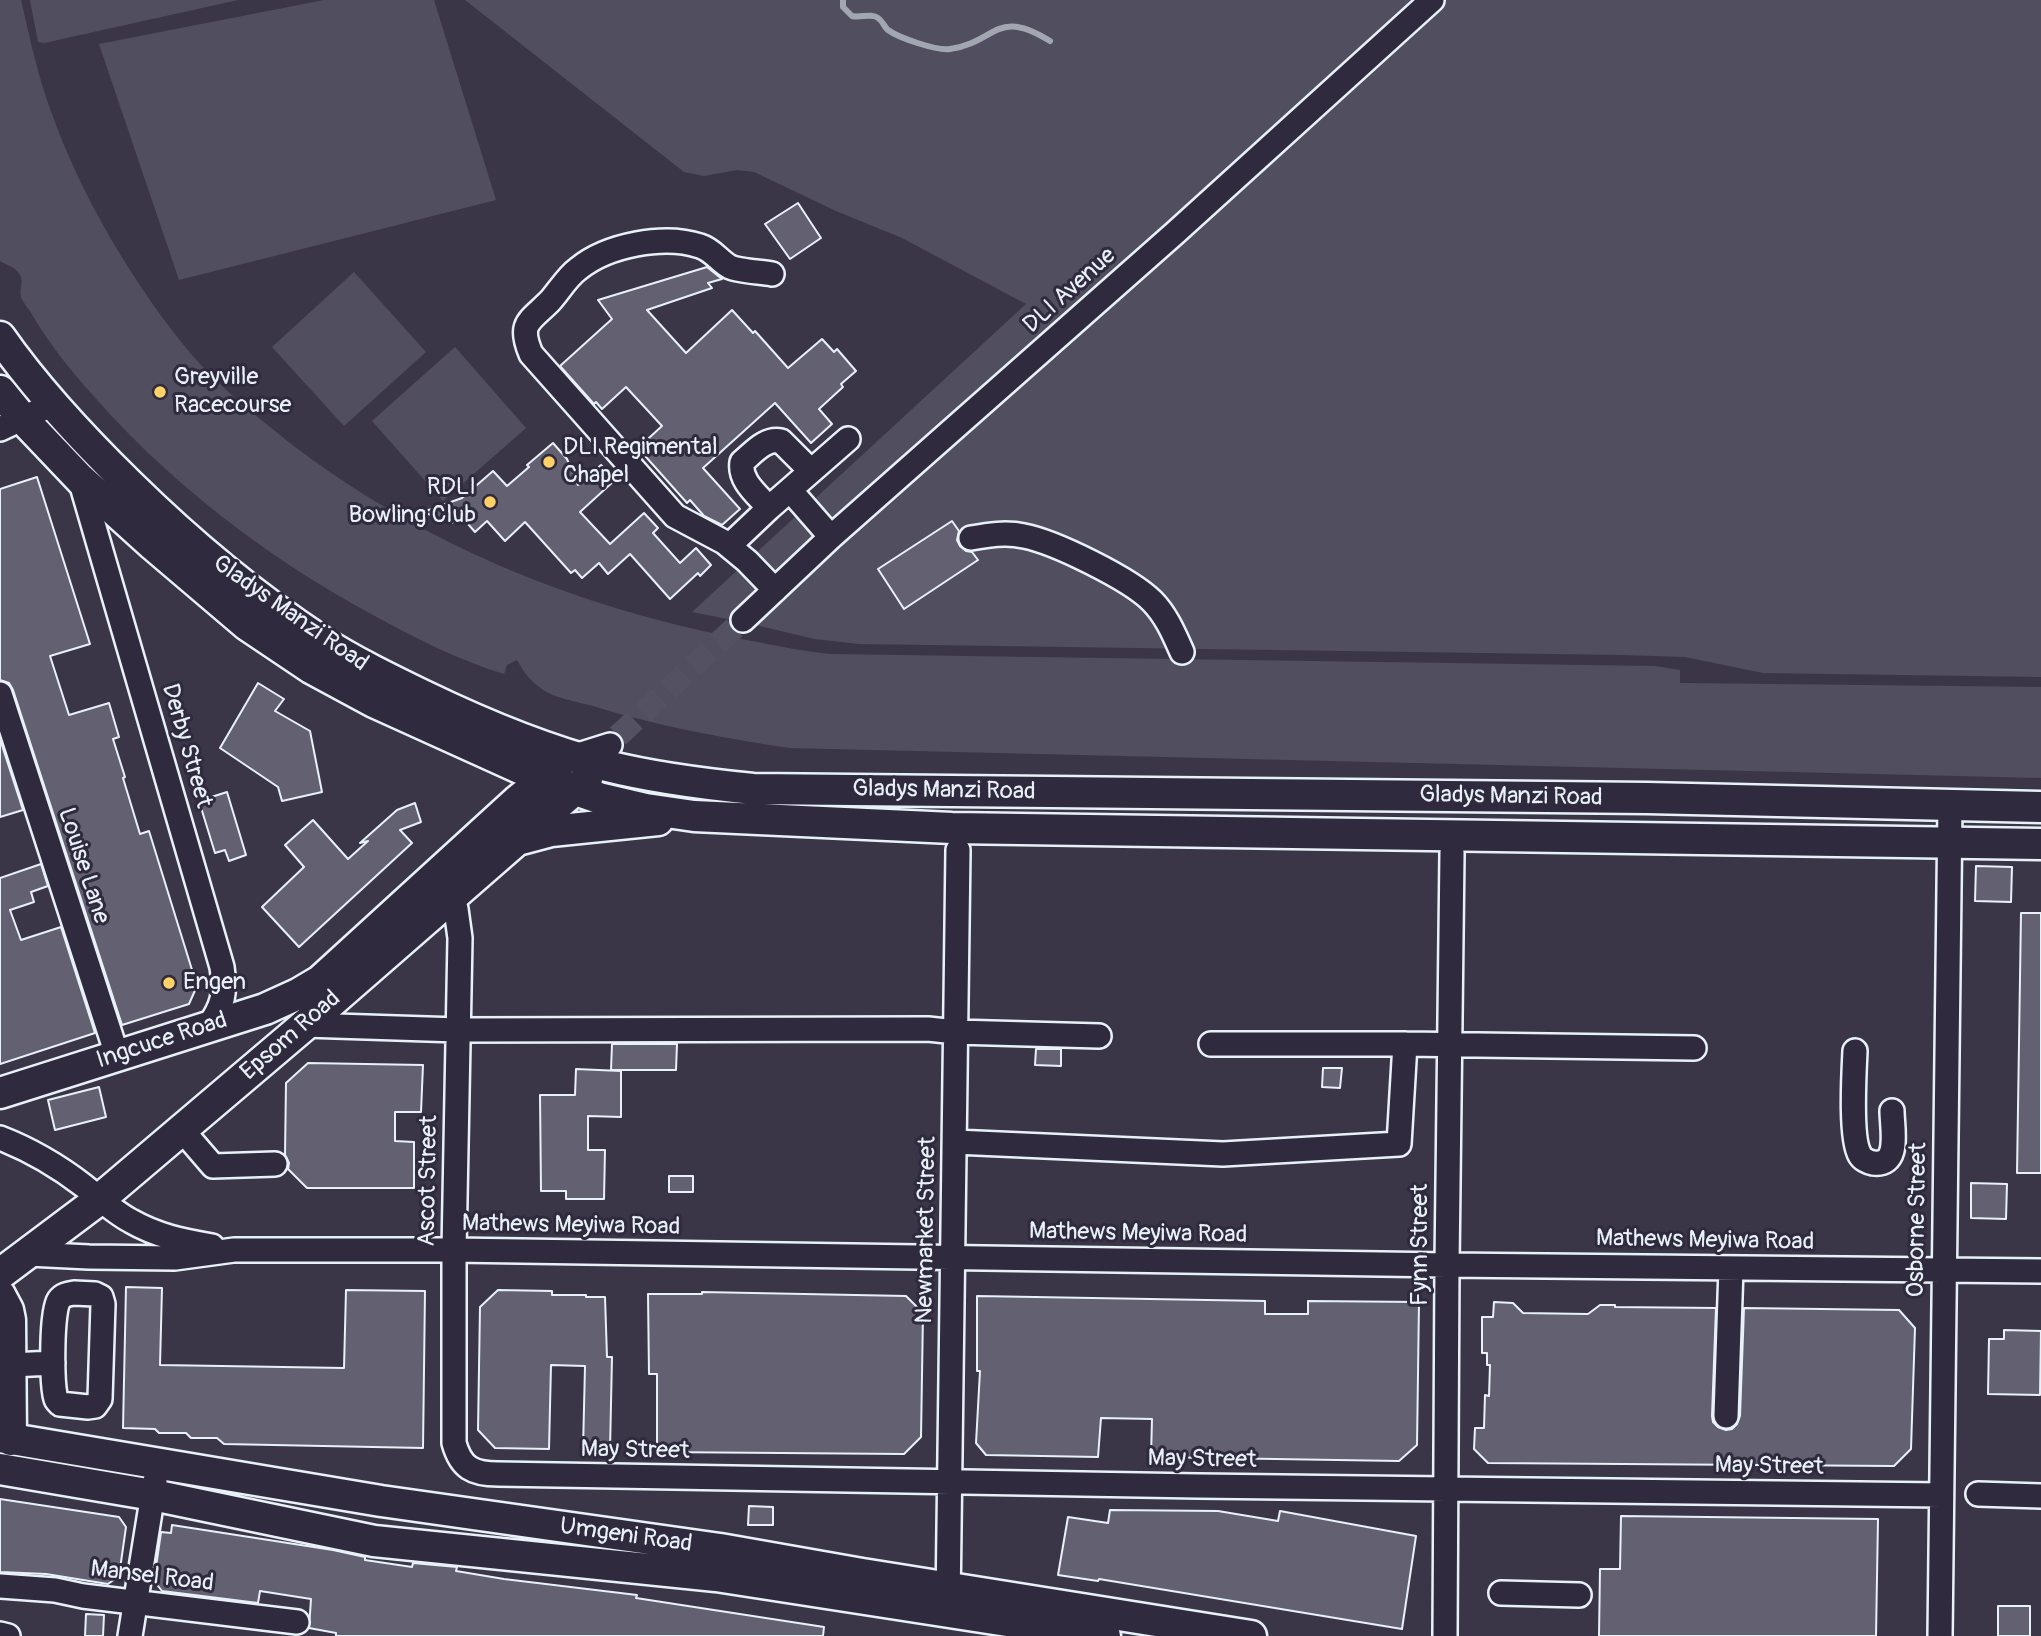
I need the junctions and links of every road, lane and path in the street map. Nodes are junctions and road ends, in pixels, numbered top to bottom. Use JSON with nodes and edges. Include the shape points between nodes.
{"nodes":[{"id":1,"x":1432,"y":0,"type":"edge"},
{"id":2,"x":772,"y":275,"type":"dead end"},
{"id":3,"x":0,"y":337,"type":"edge"},
{"id":4,"x":0,"y":391,"type":"edge"},
{"id":5,"x":52,"y":404,"type":"junction"},
{"id":6,"x":11,"y":423,"type":"edge"},
{"id":7,"x":848,"y":439,"type":"dead end"},
{"id":8,"x":811,"y":471,"type":"junction"},
{"id":9,"x":80,"y":479,"type":"junction"},
{"id":10,"x":790,"y":490,"type":"junction"},
{"id":11,"x":769,"y":508,"type":"junction"},
{"id":12,"x":831,"y":537,"type":"junction"},
{"id":13,"x":971,"y":538,"type":"dead end"},
{"id":14,"x":729,"y":546,"type":"junction"},
{"id":15,"x":775,"y":590,"type":"junction"},
{"id":16,"x":743,"y":620,"type":"tunnel mouth"},
{"id":17,"x":1182,"y":652,"type":"dead end"},
{"id":18,"x":0,"y":694,"type":"edge"},
{"id":19,"x":610,"y":749,"type":"junction"},
{"id":20,"x":575,"y":755,"type":"junction"},
{"id":21,"x":544,"y":779,"type":"junction"},
{"id":22,"x":575,"y":789,"type":"junction"},
{"id":23,"x":951,"y":792,"type":"junction"},
{"id":24,"x":1455,"y":796,"type":"junction"},
{"id":25,"x":1950,"y":805,"type":"junction"},
{"id":26,"x":2041,"y":807,"type":"edge"},
{"id":27,"x":694,"y":816,"type":"junction"},
{"id":28,"x":955,"y":839,"type":"junction"},
{"id":29,"x":515,"y":841,"type":"junction"},
{"id":30,"x":1950,"y":842,"type":"junction"},
{"id":31,"x":1453,"y":844,"type":"junction"},
{"id":32,"x":2041,"y":844,"type":"edge"},
{"id":33,"x":451,"y":896,"type":"junction"},
{"id":34,"x":320,"y":981,"type":"joint"},
{"id":35,"x":305,"y":1025,"type":"junction"},
{"id":36,"x":208,"y":1027,"type":"junction"},
{"id":37,"x":458,"y":1030,"type":"junction"},
{"id":38,"x":956,"y":1032,"type":"junction"},
{"id":39,"x":1099,"y":1036,"type":"dead end"},
{"id":40,"x":1211,"y":1044,"type":"dead end"},
{"id":41,"x":1405,"y":1044,"type":"junction"},
{"id":42,"x":1450,"y":1045,"type":"junction"},
{"id":43,"x":1694,"y":1048,"type":"dead end"},
{"id":44,"x":1855,"y":1051,"type":"dead end"},
{"id":45,"x":117,"y":1055,"type":"junction"},
{"id":46,"x":0,"y":1093,"type":"edge"},
{"id":47,"x":1892,"y":1111,"type":"dead end"},
{"id":48,"x":181,"y":1130,"type":"junction"},
{"id":49,"x":0,"y":1138,"type":"edge"},
{"id":50,"x":955,"y":1142,"type":"junction"},
{"id":51,"x":275,"y":1164,"type":"dead end"},
{"id":52,"x":100,"y":1199,"type":"junction"},
{"id":53,"x":234,"y":1250,"type":"junction"},
{"id":54,"x":454,"y":1250,"type":"junction"},
{"id":55,"x":28,"y":1254,"type":"junction"},
{"id":56,"x":954,"y":1257,"type":"junction"},
{"id":57,"x":1447,"y":1265,"type":"junction"},
{"id":58,"x":1731,"y":1268,"type":"junction"},
{"id":59,"x":1943,"y":1270,"type":"junction"},
{"id":60,"x":2041,"y":1271,"type":"edge"},
{"id":61,"x":0,"y":1274,"type":"edge"},
{"id":62,"x":0,"y":1295,"type":"edge"},
{"id":63,"x":53,"y":1363,"type":"junction"},
{"id":64,"x":10,"y":1365,"type":"junction"},
{"id":65,"x":1726,"y":1416,"type":"dead end"},
{"id":66,"x":5,"y":1438,"type":"edge"},
{"id":67,"x":158,"y":1464,"type":"junction"},
{"id":68,"x":464,"y":1465,"type":"joint"},
{"id":69,"x":0,"y":1469,"type":"edge"},
{"id":70,"x":948,"y":1482,"type":"junction"},
{"id":71,"x":1447,"y":1489,"type":"junction"},
{"id":72,"x":1978,"y":1494,"type":"dead end"},
{"id":73,"x":153,"y":1495,"type":"junction"},
{"id":74,"x":1941,"y":1495,"type":"junction"},
{"id":75,"x":2041,"y":1496,"type":"edge"},
{"id":76,"x":381,"y":1502,"type":"junction"},
{"id":77,"x":374,"y":1541,"type":"junction"},
{"id":78,"x":718,"y":1562,"type":"junction"},
{"id":79,"x":0,"y":1586,"type":"edge"},
{"id":80,"x":1501,"y":1593,"type":"dead end"},
{"id":81,"x":1579,"y":1595,"type":"dead end"},
{"id":82,"x":948,"y":1599,"type":"junction"},
{"id":83,"x":135,"y":1602,"type":"junction"},
{"id":84,"x":297,"y":1622,"type":"dead end"},
{"id":85,"x":0,"y":1634,"type":"edge"},
{"id":86,"x":8,"y":1636,"type":"edge"},
{"id":87,"x":130,"y":1636,"type":"edge"},
{"id":88,"x":1105,"y":1636,"type":"edge"},
{"id":89,"x":1251,"y":1636,"type":"edge"},
{"id":90,"x":1445,"y":1636,"type":"edge"},
{"id":91,"x":1940,"y":1636,"type":"edge"}],
"edges":[{"from":1,"to":12,"type":"street","name":"DLI Avenue"},
{"from":2,"to":14,"type":"street","via":[[733,268],[703,247],[681,241],[609,250],[577,270],[527,324],[524,334],[531,354],[675,516]]},
{"from":3,"to":5,"type":"main road","name":"Gladys Manzi Road"},
{"from":4,"to":6,"type":"main road","name":"Gladys Manzi Road"},
{"from":5,"to":6,"type":"street"},
{"from":5,"to":20,"type":"main road","name":"Gladys Manzi Road","via":[[216,565],[323,642],[453,710]]},
{"from":6,"to":9,"type":"main road","name":"Gladys Manzi Road"},
{"from":7,"to":8,"type":"street"},
{"from":8,"to":10,"type":"street"},
{"from":8,"to":11,"type":"street","via":[[781,441],[774,440],[742,462],[745,480]]},
{"from":9,"to":21,"type":"main road","name":"Gladys Manzi Road","via":[[247,625],[311,668],[374,702]]},
{"from":9,"to":36,"type":"street","name":"Derby Street","via":[[225,982],[223,1001]]},
{"from":10,"to":11,"type":"street"},
{"from":10,"to":12,"type":"street"},
{"from":11,"to":14,"type":"street"},
{"from":12,"to":15,"type":"street","name":"DLI Avenue"},
{"from":13,"to":17,"type":"street","via":[[1003,534],[1034,539],[1130,584],[1152,601]]},
{"from":14,"to":15,"type":"street"},
{"from":15,"to":16,"type":"street","name":"DLI Avenue"},
{"from":18,"to":45,"type":"street","name":"Louise Lane"},
{"from":19,"to":20,"type":"main road","name":"Gladys Manzi Road"},
{"from":19,"to":22,"type":"main road","name":"Epsom Road"},
{"from":19,"to":23,"type":"main road","name":"Gladys Manzi Road","via":[[696,784]]},
{"from":20,"to":21,"type":"main road","name":"Epsom Road"},
{"from":21,"to":22,"type":"main road","name":"Gladys Manzi Road"},
{"from":21,"to":34,"type":"main road","name":"Epsom Road"},
{"from":22,"to":27,"type":"main road","name":"Gladys Manzi Road","via":[[646,809]]},
{"from":22,"to":29,"type":"main road","name":"Epsom Road"},
{"from":23,"to":24,"type":"main road","name":"Gladys Manzi Road"},
{"from":23,"to":28,"type":"main road"},
{"from":24,"to":25,"type":"main road","name":"Gladys Manzi Road"},
{"from":24,"to":31,"type":"main road"},
{"from":25,"to":26,"type":"main road","name":"Gladys Manzi Road"},
{"from":25,"to":30,"type":"street","name":"Osborne Street"},
{"from":27,"to":28,"type":"main road","name":"Gladys Manzi Road"},
{"from":27,"to":29,"type":"main road","via":[[572,828]]},
{"from":28,"to":31,"type":"main road","name":"Gladys Manzi Road"},
{"from":28,"to":38,"type":"street","name":"Newmarket Street"},
{"from":29,"to":33,"type":"main road","name":"Epsom Road"},
{"from":30,"to":31,"type":"main road","name":"Gladys Manzi Road"},
{"from":30,"to":32,"type":"main road","name":"Gladys Manzi Road"},
{"from":30,"to":59,"type":"street","name":"Osborne Street"},
{"from":31,"to":42,"type":"street","name":"Fynn Street"},
{"from":33,"to":35,"type":"main road","name":"Epsom Road"},
{"from":33,"to":37,"type":"street","name":"Ascot Street","via":[[460,938]]},
{"from":34,"to":36,"type":"main road","name":"Ingcuce Road","via":[[273,1006]]},
{"from":35,"to":37,"type":"street"},
{"from":35,"to":48,"type":"main road","name":"Epsom Road"},
{"from":36,"to":45,"type":"main road","name":"Ingcuce Road"},
{"from":37,"to":38,"type":"street"},
{"from":37,"to":54,"type":"street","name":"Ascot Street"},
{"from":38,"to":39,"type":"street"},
{"from":38,"to":50,"type":"street","name":"Newmarket Street"},
{"from":40,"to":41,"type":"street"},
{"from":41,"to":42,"type":"street"},
{"from":41,"to":50,"type":"street","via":[[1398,1144],[1223,1154]]},
{"from":42,"to":43,"type":"street"},
{"from":42,"to":57,"type":"street","name":"Fynn Street"},
{"from":44,"to":47,"type":"street","via":[[1856,1143],[1860,1156],[1868,1162],[1884,1162],[1890,1157]]},
{"from":45,"to":46,"type":"main road","name":"Ingcuce Road"},
{"from":48,"to":51,"type":"street","via":[[212,1166]]},
{"from":48,"to":52,"type":"main road","name":"Epsom Road"},
{"from":49,"to":52,"type":"street","name":"Mathews Meyiwa Road","via":[[59,1167]]},
{"from":50,"to":56,"type":"street","name":"Newmarket Street"},
{"from":52,"to":53,"type":"street","name":"Mathews Meyiwa Road","via":[[125,1218],[173,1240]]},
{"from":52,"to":55,"type":"main road","name":"Epsom Road"},
{"from":53,"to":54,"type":"street","name":"Mathews Meyiwa Road"},
{"from":53,"to":55,"type":"street","name":"Mathews Meyiwa Road","via":[[175,1258]]},
{"from":54,"to":56,"type":"street","name":"Mathews Meyiwa Road"},
{"from":54,"to":68,"type":"street","name":"Ascot Street","via":[[454,1443]]},
{"from":55,"to":61,"type":"main road","name":"Epsom Road"},
{"from":56,"to":57,"type":"street","name":"Mathews Meyiwa Road"},
{"from":56,"to":70,"type":"street","name":"Newmarket Street"},
{"from":57,"to":58,"type":"street","name":"Mathews Meyiwa Road"},
{"from":57,"to":71,"type":"street","name":"Fynn Street"},
{"from":58,"to":59,"type":"street","name":"Mathews Meyiwa Road"},
{"from":58,"to":65,"type":"street"},
{"from":59,"to":60,"type":"street","name":"Mathews Meyiwa Road"},
{"from":59,"to":74,"type":"street","name":"Osborne Street"},
{"from":62,"to":64,"type":"main road","via":[[10,1320]]},
{"from":63,"to":63,"type":"street","via":[[59,1300],[74,1293],[100,1297],[100,1399],[95,1406],[60,1404],[55,1398]]},
{"from":63,"to":64,"type":"street"},
{"from":64,"to":66,"type":"main road"},
{"from":66,"to":67,"type":"main road","name":"Umgeni Road"},
{"from":67,"to":73,"type":"street"},
{"from":67,"to":76,"type":"main road","name":"Umgeni Road"},
{"from":68,"to":70,"type":"street","name":"May Street","via":[[488,1474]]},
{"from":69,"to":73,"type":"main road","name":"Umgeni Road"},
{"from":70,"to":71,"type":"street","name":"May Street"},
{"from":70,"to":82,"type":"street","name":"Newmarket Street"},
{"from":71,"to":74,"type":"street","name":"May Street"},
{"from":71,"to":90,"type":"street","name":"Fynn Street"},
{"from":72,"to":75,"type":"street"},
{"from":73,"to":77,"type":"main road","name":"Umgeni Road"},
{"from":73,"to":83,"type":"street"},
{"from":74,"to":91,"type":"street","name":"Osborne Street"},
{"from":76,"to":77,"type":"main road"},
{"from":76,"to":78,"type":"main road","name":"Umgeni Road"},
{"from":77,"to":78,"type":"main road","name":"Umgeni Road"},
{"from":78,"to":82,"type":"main road","name":"Umgeni Road"},
{"from":79,"to":83,"type":"street","name":"Mansel Road"},
{"from":80,"to":81,"type":"street"},
{"from":82,"to":88,"type":"main road","name":"Umgeni Road"},
{"from":82,"to":89,"type":"main road","name":"Umgeni Road"},
{"from":83,"to":84,"type":"street","name":"Mansel Road"},
{"from":83,"to":87,"type":"street"},
{"from":85,"to":86,"type":"street"}]}
